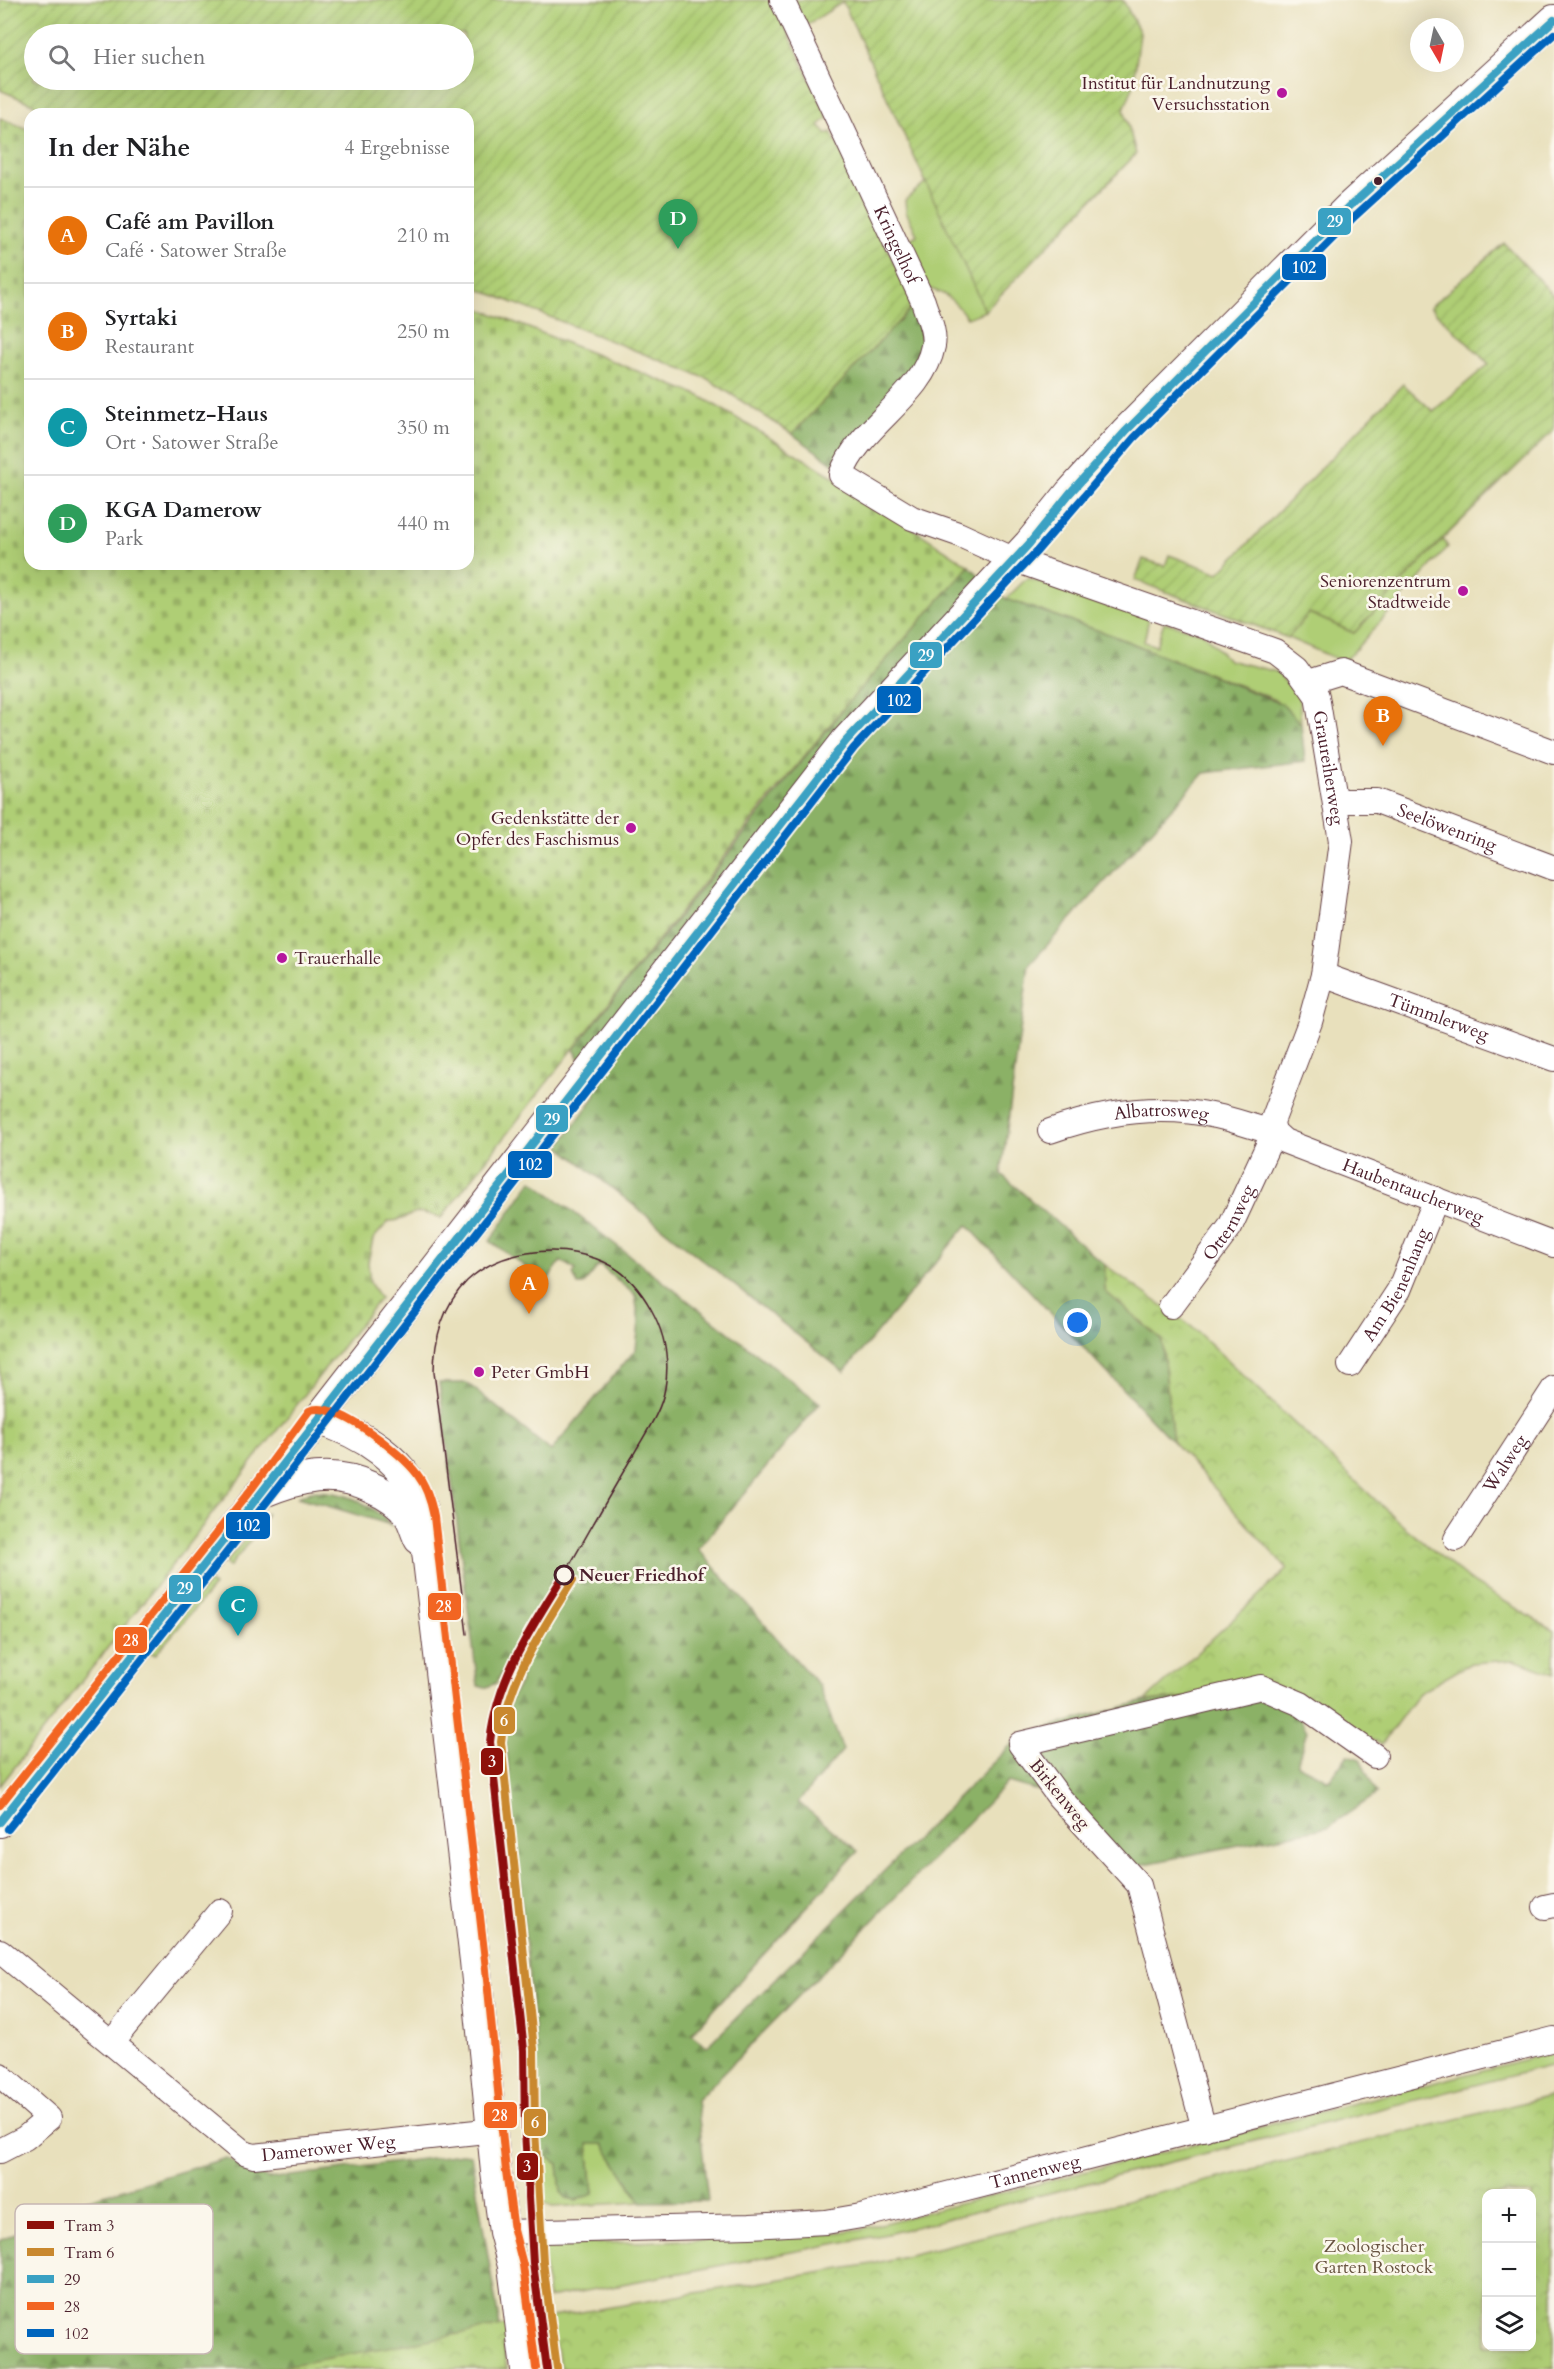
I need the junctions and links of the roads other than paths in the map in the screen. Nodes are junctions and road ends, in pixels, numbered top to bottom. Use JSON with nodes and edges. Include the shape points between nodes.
{"nodes":[{"id":1,"x":782,"y":0,"type":"edge"},
{"id":2,"x":1554,"y":20,"type":"edge"},
{"id":3,"x":841,"y":475,"type":"joint"},
{"id":4,"x":1015,"y":560,"type":"junction"},
{"id":5,"x":1309,"y":682,"type":"junction"},
{"id":6,"x":1554,"y":752,"type":"edge"},
{"id":7,"x":1336,"y":801,"type":"junction"},
{"id":8,"x":1554,"y":868,"type":"edge"},
{"id":9,"x":1323,"y":975,"type":"junction"},
{"id":10,"x":1554,"y":1059,"type":"edge"},
{"id":11,"x":1050,"y":1131,"type":"dead end"},
{"id":12,"x":1274,"y":1132,"type":"junction"},
{"id":13,"x":1436,"y":1199,"type":"junction"},
{"id":14,"x":1554,"y":1245,"type":"edge"},
{"id":15,"x":1171,"y":1306,"type":"dead end"},
{"id":16,"x":1350,"y":1365,"type":"dead end"},
{"id":17,"x":1554,"y":1388,"type":"edge"},
{"id":18,"x":316,"y":1419,"type":"junction"},
{"id":19,"x":353,"y":1478,"type":"junction"},
{"id":20,"x":261,"y":1493,"type":"junction"},
{"id":21,"x":1456,"y":1539,"type":"dead end"},
{"id":22,"x":425,"y":1549,"type":"junction"},
{"id":23,"x":1375,"y":1756,"type":"dead end"},
{"id":24,"x":0,"y":1822,"type":"edge"},
{"id":25,"x":220,"y":1911,"type":"dead end"},
{"id":26,"x":0,"y":1951,"type":"edge"},
{"id":27,"x":1554,"y":2039,"type":"edge"},
{"id":28,"x":112,"y":2042,"type":"junction"},
{"id":29,"x":0,"y":2075,"type":"edge"},
{"id":30,"x":1204,"y":2129,"type":"junction"},
{"id":31,"x":476,"y":2132,"type":"dead end"},
{"id":32,"x":0,"y":2151,"type":"edge"},
{"id":33,"x":504,"y":2232,"type":"junction"},
{"id":34,"x":524,"y":2359,"type":"edge"}],
"edges":[{"from":1,"to":3,"type":"street","name":"Kringelhof","via":[[923,302],[932,330],[933,345],[916,382],[858,442]]},
{"from":2,"to":4,"type":"main road","via":[[1377,180],[1274,280],[1119,438]]},
{"from":3,"to":4,"type":"street","name":"Graureiherweg","via":[[912,518]]},
{"from":4,"to":5,"type":"street","name":"Graureiherweg","via":[[1275,651]]},
{"from":4,"to":18,"type":"main road","via":[[846,741]]},
{"from":5,"to":6,"type":"street","via":[[1341,672]]},
{"from":5,"to":7,"type":"street","name":"Graureiherweg","via":[[1321,712]]},
{"from":7,"to":8,"type":"street","name":"Seelöwenring","via":[[1377,801]]},
{"from":7,"to":9,"type":"street","name":"Graureiherweg","via":[[1340,865]]},
{"from":9,"to":10,"type":"street","name":"Tümmlerweg"},
{"from":9,"to":12,"type":"street","name":"Graureiherweg","via":[[1310,1022],[1272,1122]]},
{"from":11,"to":12,"type":"street","name":"Albatrosweg","via":[[1117,1112],[1155,1110],[1217,1116]]},
{"from":12,"to":13,"type":"street","name":"Haubentaucherweg","via":[[1284,1141]]},
{"from":12,"to":15,"type":"street","name":"Otternweg","via":[[1230,1227]]},
{"from":13,"to":14,"type":"street","name":"Haubentaucherweg"},
{"from":13,"to":16,"type":"street","name":"Am Bienenhang","via":[[1399,1290]]},
{"from":17,"to":21,"type":"street","name":"Walweg"},
{"from":18,"to":19,"type":"main road","via":[[318,1449]]},
{"from":18,"to":20,"type":"main road"},
{"from":18,"to":22,"type":"main road","via":[[355,1433],[398,1465],[411,1480],[422,1509]]},
{"from":19,"to":20,"type":"main road","via":[[307,1478]]},
{"from":19,"to":22,"type":"main road","via":[[397,1502],[409,1515]]},
{"from":20,"to":24,"type":"main road"},
{"from":22,"to":33,"type":"main road"},
{"from":23,"to":30,"type":"street","name":"Birkenweg","via":[[1301,1704],[1261,1687],[1020,1744],[1059,1797],[1139,1885]]},
{"from":25,"to":28,"type":"street"},
{"from":26,"to":28,"type":"street","name":"Damerower Weg"},
{"from":27,"to":30,"type":"street","name":"Tannenweg"},
{"from":28,"to":31,"type":"street","name":"Damerower Weg","via":[[244,2153],[254,2156]]},
{"from":29,"to":32,"type":"street","via":[[49,2118],[25,2138]]},
{"from":30,"to":33,"type":"street","name":"Tannenweg","via":[[826,2222]]},
{"from":33,"to":34,"type":"main road","via":[[513,2266]]}]}
